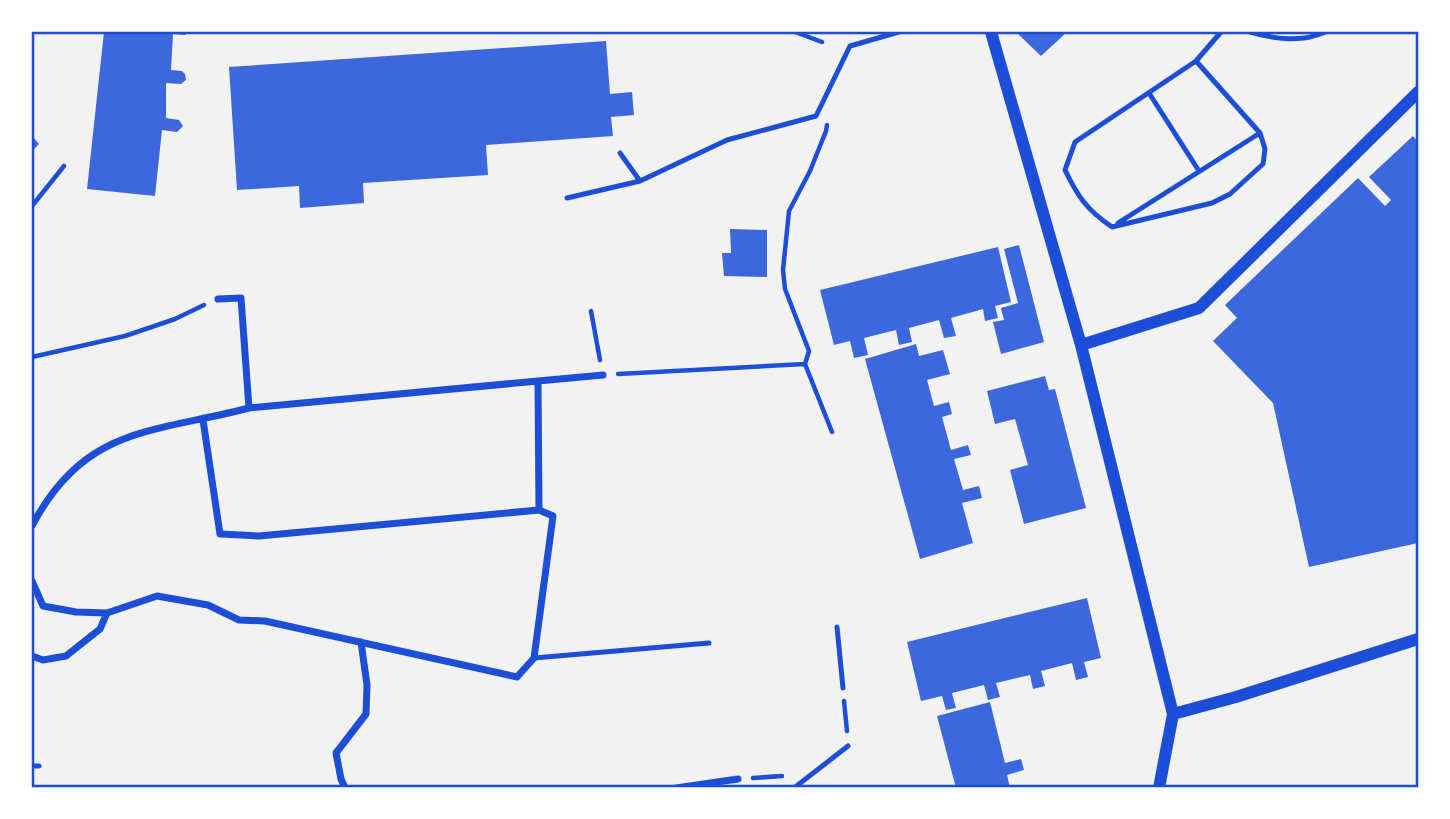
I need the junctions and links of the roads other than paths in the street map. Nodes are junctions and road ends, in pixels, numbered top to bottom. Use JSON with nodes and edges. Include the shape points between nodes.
{"nodes":[{"id":1,"x":899,"y":32,"type":"edge"},
{"id":2,"x":991,"y":32,"type":"edge"},
{"id":3,"x":1221,"y":32,"type":"edge"},
{"id":4,"x":1250,"y":32,"type":"edge"},
{"id":5,"x":1325,"y":32,"type":"edge"},
{"id":6,"x":1196,"y":61,"type":"junction"},
{"id":7,"x":1419,"y":92,"type":"edge"},
{"id":8,"x":1149,"y":93,"type":"junction"},
{"id":9,"x":1260,"y":133,"type":"junction"},
{"id":10,"x":620,"y":153,"type":"dead end"},
{"id":11,"x":1199,"y":172,"type":"junction"},
{"id":12,"x":640,"y":181,"type":"junction"},
{"id":13,"x":567,"y":198,"type":"dead end"},
{"id":14,"x":1112,"y":227,"type":"junction"},
{"id":15,"x":218,"y":299,"type":"road end"},
{"id":16,"x":1081,"y":345,"type":"junction"},
{"id":17,"x":603,"y":375,"type":"road end"},
{"id":18,"x":538,"y":381,"type":"junction"},
{"id":19,"x":250,"y":408,"type":"junction"},
{"id":20,"x":203,"y":421,"type":"junction"},
{"id":21,"x":539,"y":510,"type":"junction"},
{"id":22,"x":32,"y":526,"type":"edge"},
{"id":23,"x":32,"y":581,"type":"edge"},
{"id":24,"x":107,"y":613,"type":"junction"},
{"id":25,"x":838,"y":627,"type":"dead end"},
{"id":26,"x":1419,"y":639,"type":"edge"},
{"id":27,"x":361,"y":642,"type":"junction"},
{"id":28,"x":709,"y":643,"type":"dead end"},
{"id":29,"x":32,"y":656,"type":"edge"},
{"id":30,"x":534,"y":658,"type":"junction"},
{"id":31,"x":843,"y":688,"type":"road end"},
{"id":32,"x":1173,"y":714,"type":"junction"},
{"id":33,"x":848,"y":746,"type":"road end"},
{"id":34,"x":32,"y":766,"type":"edge"},
{"id":35,"x":39,"y":766,"type":"dead end"},
{"id":36,"x":738,"y":779,"type":"road end"},
{"id":37,"x":345,"y":788,"type":"edge"},
{"id":38,"x":676,"y":788,"type":"edge"},
{"id":39,"x":794,"y":788,"type":"edge"},
{"id":40,"x":1159,"y":788,"type":"edge"}],
"edges":[{"from":1,"to":12,"type":"lane","via":[[850,46],[816,116],[727,140]]},
{"from":2,"to":16,"type":"street"},
{"from":3,"to":6,"type":"lane"},
{"from":4,"to":5,"type":"lane","via":[[1279,39]]},
{"from":6,"to":8,"type":"lane"},
{"from":6,"to":9,"type":"lane"},
{"from":7,"to":16,"type":"street","via":[[1199,309]]},
{"from":8,"to":11,"type":"lane"},
{"from":8,"to":14,"type":"lane","via":[[1075,142],[1065,170],[1077,195]]},
{"from":9,"to":11,"type":"lane"},
{"from":9,"to":14,"type":"lane","via":[[1263,164],[1230,194],[1212,203]]},
{"from":10,"to":12,"type":"lane"},
{"from":11,"to":14,"type":"lane"},
{"from":12,"to":13,"type":"lane"},
{"from":15,"to":19,"type":"street","via":[[241,299]]},
{"from":16,"to":32,"type":"street"},
{"from":17,"to":18,"type":"street"},
{"from":18,"to":19,"type":"street"},
{"from":18,"to":21,"type":"street"},
{"from":19,"to":20,"type":"street"},
{"from":20,"to":21,"type":"street","via":[[220,534],[259,536]]},
{"from":20,"to":22,"type":"street","via":[[143,432],[99,449],[63,477]]},
{"from":21,"to":30,"type":"street","via":[[553,516]]},
{"from":23,"to":24,"type":"street","via":[[43,606]]},
{"from":24,"to":27,"type":"street","via":[[158,596],[208,605],[239,620],[265,621]]},
{"from":24,"to":29,"type":"street","via":[[100,629],[66,656],[43,660]]},
{"from":25,"to":31,"type":"lane"},
{"from":26,"to":32,"type":"street"},
{"from":27,"to":30,"type":"street","via":[[517,677]]},
{"from":27,"to":37,"type":"street","via":[[366,714],[337,753]]},
{"from":28,"to":30,"type":"lane"},
{"from":32,"to":40,"type":"street"},
{"from":33,"to":39,"type":"lane"},
{"from":34,"to":35,"type":"lane"},
{"from":36,"to":38,"type":"street"}]}
